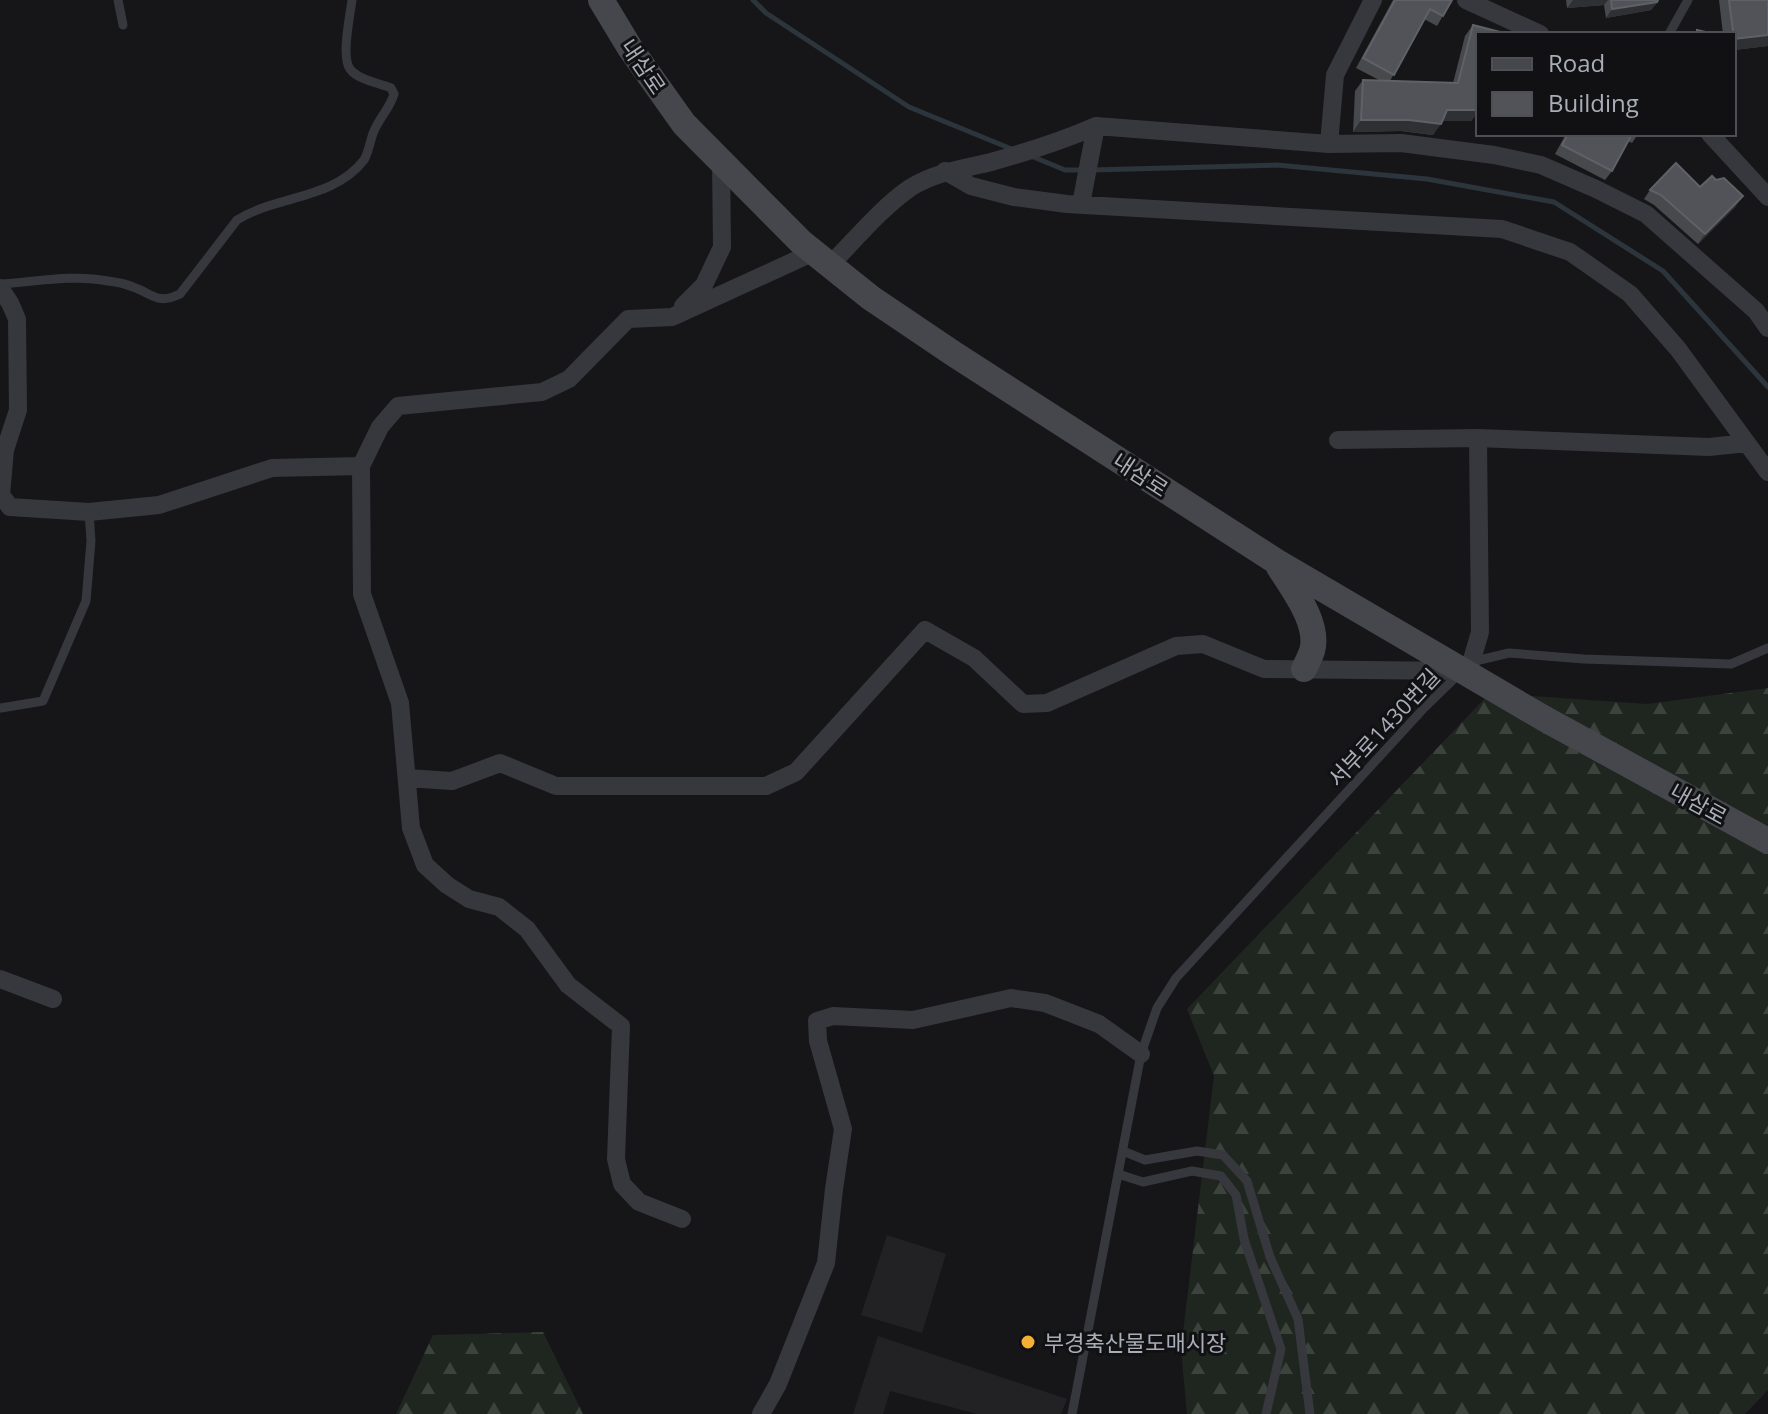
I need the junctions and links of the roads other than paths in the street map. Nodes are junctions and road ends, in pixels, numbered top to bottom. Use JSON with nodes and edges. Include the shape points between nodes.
{"nodes":[{"id":1,"x":118,"y":0,"type":"edge"},
{"id":2,"x":352,"y":0,"type":"edge"},
{"id":3,"x":601,"y":0,"type":"edge"},
{"id":4,"x":1373,"y":0,"type":"edge"},
{"id":5,"x":1466,"y":0,"type":"edge"},
{"id":6,"x":1688,"y":0,"type":"edge"},
{"id":7,"x":123,"y":25,"type":"dead end"},
{"id":8,"x":1536,"y":32,"type":"edge"},
{"id":9,"x":1670,"y":32,"type":"edge"},
{"id":10,"x":1095,"y":132,"type":"junction"},
{"id":11,"x":1712,"y":136,"type":"edge"},
{"id":12,"x":1329,"y":144,"type":"junction"},
{"id":13,"x":721,"y":162,"type":"junction"},
{"id":14,"x":945,"y":171,"type":"junction"},
{"id":15,"x":1768,"y":197,"type":"edge"},
{"id":16,"x":1081,"y":204,"type":"junction"},
{"id":17,"x":822,"y":258,"type":"junction"},
{"id":18,"x":0,"y":286,"type":"edge"},
{"id":19,"x":672,"y":317,"type":"junction"},
{"id":20,"x":1768,"y":328,"type":"edge"},
{"id":21,"x":1478,"y":438,"type":"junction"},
{"id":22,"x":1338,"y":440,"type":"dead end"},
{"id":23,"x":1747,"y":443,"type":"junction"},
{"id":24,"x":361,"y":466,"type":"junction"},
{"id":25,"x":1768,"y":472,"type":"edge"},
{"id":26,"x":89,"y":512,"type":"junction"},
{"id":27,"x":1273,"y":560,"type":"junction"},
{"id":28,"x":1768,"y":648,"type":"edge"},
{"id":29,"x":1467,"y":667,"type":"junction"},
{"id":30,"x":1304,"y":669,"type":"junction"},
{"id":31,"x":1,"y":708,"type":"edge"},
{"id":32,"x":407,"y":778,"type":"junction"},
{"id":33,"x":1768,"y":841,"type":"edge"},
{"id":34,"x":0,"y":979,"type":"edge"},
{"id":35,"x":53,"y":999,"type":"dead end"},
{"id":36,"x":1141,"y":1054,"type":"junction"},
{"id":37,"x":1123,"y":1151,"type":"junction"},
{"id":38,"x":1118,"y":1174,"type":"junction"},
{"id":39,"x":682,"y":1219,"type":"dead end"},
{"id":40,"x":761,"y":1414,"type":"edge"},
{"id":41,"x":1072,"y":1414,"type":"edge"},
{"id":42,"x":1266,"y":1414,"type":"edge"},
{"id":43,"x":1310,"y":1414,"type":"edge"}],
"edges":[{"from":1,"to":7,"type":"lane"},
{"from":2,"to":18,"type":"lane","via":[[346,57],[350,69],[394,94],[365,158],[347,176],[324,190],[237,220],[180,294],[170,299],[133,286],[80,278]]},
{"from":3,"to":13,"type":"main road","name":"내삼로","via":[[684,124]]},
{"from":4,"to":12,"type":"street","via":[[1335,75]]},
{"from":5,"to":8,"type":"street"},
{"from":6,"to":9,"type":"lane"},
{"from":10,"to":12,"type":"street"},
{"from":10,"to":14,"type":"street"},
{"from":10,"to":16,"type":"street"},
{"from":11,"to":15,"type":"street"},
{"from":12,"to":20,"type":"street","via":[[1401,143],[1541,165],[1646,214],[1756,311]]},
{"from":13,"to":17,"type":"main road","name":"내삼로"},
{"from":13,"to":19,"type":"street","via":[[722,247],[704,285]]},
{"from":14,"to":16,"type":"street","via":[[971,186],[1014,197]]},
{"from":14,"to":17,"type":"street","via":[[910,188]]},
{"from":16,"to":23,"type":"street","via":[[1502,229],[1570,252],[1630,294]]},
{"from":17,"to":19,"type":"street"},
{"from":17,"to":27,"type":"main road","name":"내삼로","via":[[954,354]]},
{"from":18,"to":26,"type":"street","via":[[17,319],[18,410],[5,450],[1,495],[10,507]]},
{"from":19,"to":24,"type":"street","via":[[628,319],[569,379],[542,392],[398,406],[380,427]]},
{"from":21,"to":22,"type":"street"},
{"from":21,"to":23,"type":"street","via":[[1709,447]]},
{"from":21,"to":29,"type":"street","via":[[1480,632]]},
{"from":23,"to":25,"type":"street"},
{"from":24,"to":26,"type":"street","via":[[272,468],[159,505]]},
{"from":24,"to":32,"type":"street","via":[[362,594],[400,703]]},
{"from":26,"to":31,"type":"lane","via":[[86,601],[43,701]]},
{"from":27,"to":29,"type":"main road","name":"내삼로"},
{"from":27,"to":30,"type":"main road","via":[[1301,599],[1313,633]]},
{"from":28,"to":29,"type":"lane","name":"서부로1430번길","via":[[1731,664],[1509,653]]},
{"from":29,"to":30,"type":"street"},
{"from":29,"to":33,"type":"main road","name":"내삼로","via":[[1545,719]]},
{"from":29,"to":36,"type":"lane","name":"서부로1430번길","via":[[1176,978],[1157,1008]]},
{"from":30,"to":32,"type":"street","via":[[1264,669],[1203,644],[1176,646],[1047,703],[1023,704],[974,658],[925,630],[796,772],[766,786],[556,786],[500,763],[452,781]]},
{"from":32,"to":39,"type":"street","via":[[411,828],[425,865],[469,899],[499,907],[527,929],[568,985],[621,1026],[616,1159],[622,1184],[639,1202]]},
{"from":34,"to":35,"type":"street"},
{"from":36,"to":37,"type":"lane","name":"서부로1430번길"},
{"from":36,"to":40,"type":"street","via":[[1099,1024],[1045,1003],[1011,998],[913,1020],[833,1016],[817,1021],[843,1129],[826,1263]]},
{"from":37,"to":38,"type":"lane","name":"서부로1430번길"},
{"from":37,"to":43,"type":"lane","via":[[1145,1160],[1197,1151],[1223,1155],[1247,1181],[1270,1257],[1298,1319]]},
{"from":38,"to":41,"type":"lane","name":"서부로1430번길"},
{"from":38,"to":42,"type":"lane","via":[[1143,1182],[1192,1171],[1221,1176],[1236,1195],[1244,1239],[1281,1349]]}]}
